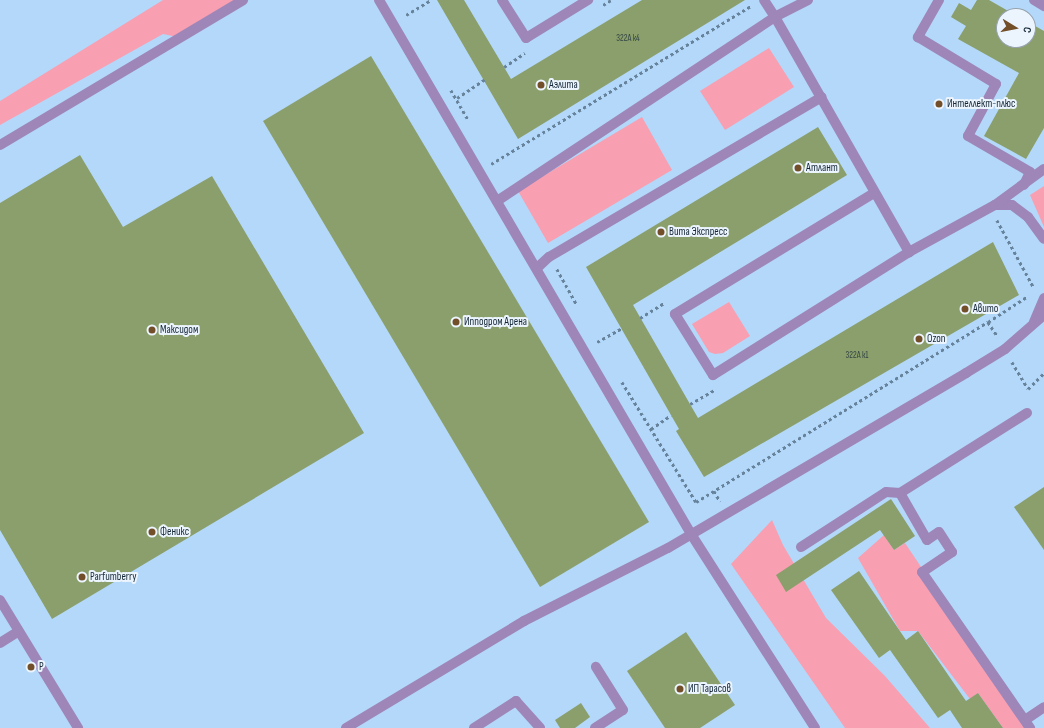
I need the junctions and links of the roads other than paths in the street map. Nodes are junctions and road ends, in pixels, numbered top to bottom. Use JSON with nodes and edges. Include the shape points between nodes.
{"nodes":[{"id":1,"x":243,"y":0,"type":"edge"},
{"id":2,"x":379,"y":0,"type":"edge"},
{"id":3,"x":502,"y":0,"type":"edge"},
{"id":4,"x":588,"y":0,"type":"edge"},
{"id":5,"x":808,"y":0,"type":"edge"},
{"id":6,"x":939,"y":0,"type":"edge"},
{"id":7,"x":1034,"y":0,"type":"edge"},
{"id":8,"x":760,"y":2,"type":"edge"},
{"id":9,"x":1044,"y":6,"type":"edge"},
{"id":10,"x":775,"y":17,"type":"junction"},
{"id":11,"x":822,"y":98,"type":"junction"},
{"id":12,"x":0,"y":145,"type":"edge"},
{"id":13,"x":1044,"y":169,"type":"edge"},
{"id":14,"x":1024,"y":185,"type":"junction"},
{"id":15,"x":874,"y":193,"type":"junction"},
{"id":16,"x":497,"y":201,"type":"junction"},
{"id":17,"x":995,"y":205,"type":"junction"},
{"id":18,"x":1044,"y":239,"type":"edge"},
{"id":19,"x":909,"y":252,"type":"junction"},
{"id":20,"x":537,"y":268,"type":"junction"},
{"id":21,"x":1044,"y":298,"type":"edge"},
{"id":22,"x":1044,"y":314,"type":"edge"},
{"id":23,"x":1032,"y":328,"type":"junction"},
{"id":24,"x":1027,"y":413,"type":"dead end"},
{"id":25,"x":900,"y":493,"type":"junction"},
{"id":26,"x":691,"y":534,"type":"junction"},
{"id":27,"x":801,"y":547,"type":"dead end"},
{"id":28,"x":0,"y":600,"type":"edge"},
{"id":29,"x":19,"y":631,"type":"junction"},
{"id":30,"x":0,"y":643,"type":"edge"},
{"id":31,"x":596,"y":667,"type":"dead end"},
{"id":32,"x":1044,"y":707,"type":"edge"},
{"id":33,"x":1028,"y":724,"type":"edge"},
{"id":34,"x":78,"y":728,"type":"edge"},
{"id":35,"x":346,"y":728,"type":"edge"},
{"id":36,"x":474,"y":728,"type":"edge"},
{"id":37,"x":540,"y":728,"type":"edge"},
{"id":38,"x":595,"y":728,"type":"edge"},
{"id":39,"x":815,"y":728,"type":"edge"}],
"edges":[{"from":1,"to":12,"type":"street"},
{"from":2,"to":16,"type":"street"},
{"from":3,"to":4,"type":"street","via":[[526,38]]},
{"from":5,"to":10,"type":"street"},
{"from":6,"to":14,"type":"street","via":[[918,37],[996,84],[968,136],[1030,172]]},
{"from":7,"to":9,"type":"street"},
{"from":8,"to":10,"type":"street"},
{"from":10,"to":11,"type":"street"},
{"from":10,"to":16,"type":"street"},
{"from":11,"to":15,"type":"street"},
{"from":11,"to":20,"type":"street","via":[[549,257]]},
{"from":13,"to":14,"type":"street"},
{"from":14,"to":17,"type":"street"},
{"from":15,"to":19,"type":"street"},
{"from":15,"to":19,"type":"street","via":[[675,314],[713,375]]},
{"from":16,"to":20,"type":"street"},
{"from":17,"to":18,"type":"street","via":[[1012,205],[1028,217]]},
{"from":17,"to":19,"type":"street"},
{"from":20,"to":26,"type":"street"},
{"from":21,"to":23,"type":"street"},
{"from":22,"to":23,"type":"street"},
{"from":23,"to":26,"type":"street","via":[[1005,349]]},
{"from":24,"to":25,"type":"street"},
{"from":25,"to":27,"type":"street","via":[[886,492]]},
{"from":25,"to":33,"type":"street","via":[[928,540],[940,532],[952,552],[922,572]]},
{"from":26,"to":35,"type":"street","via":[[524,621]]},
{"from":26,"to":39,"type":"street"},
{"from":28,"to":29,"type":"street"},
{"from":29,"to":30,"type":"street"},
{"from":29,"to":34,"type":"street"},
{"from":31,"to":38,"type":"street","via":[[623,710]]},
{"from":32,"to":33,"type":"street"},
{"from":36,"to":37,"type":"street","via":[[516,701]]}]}
